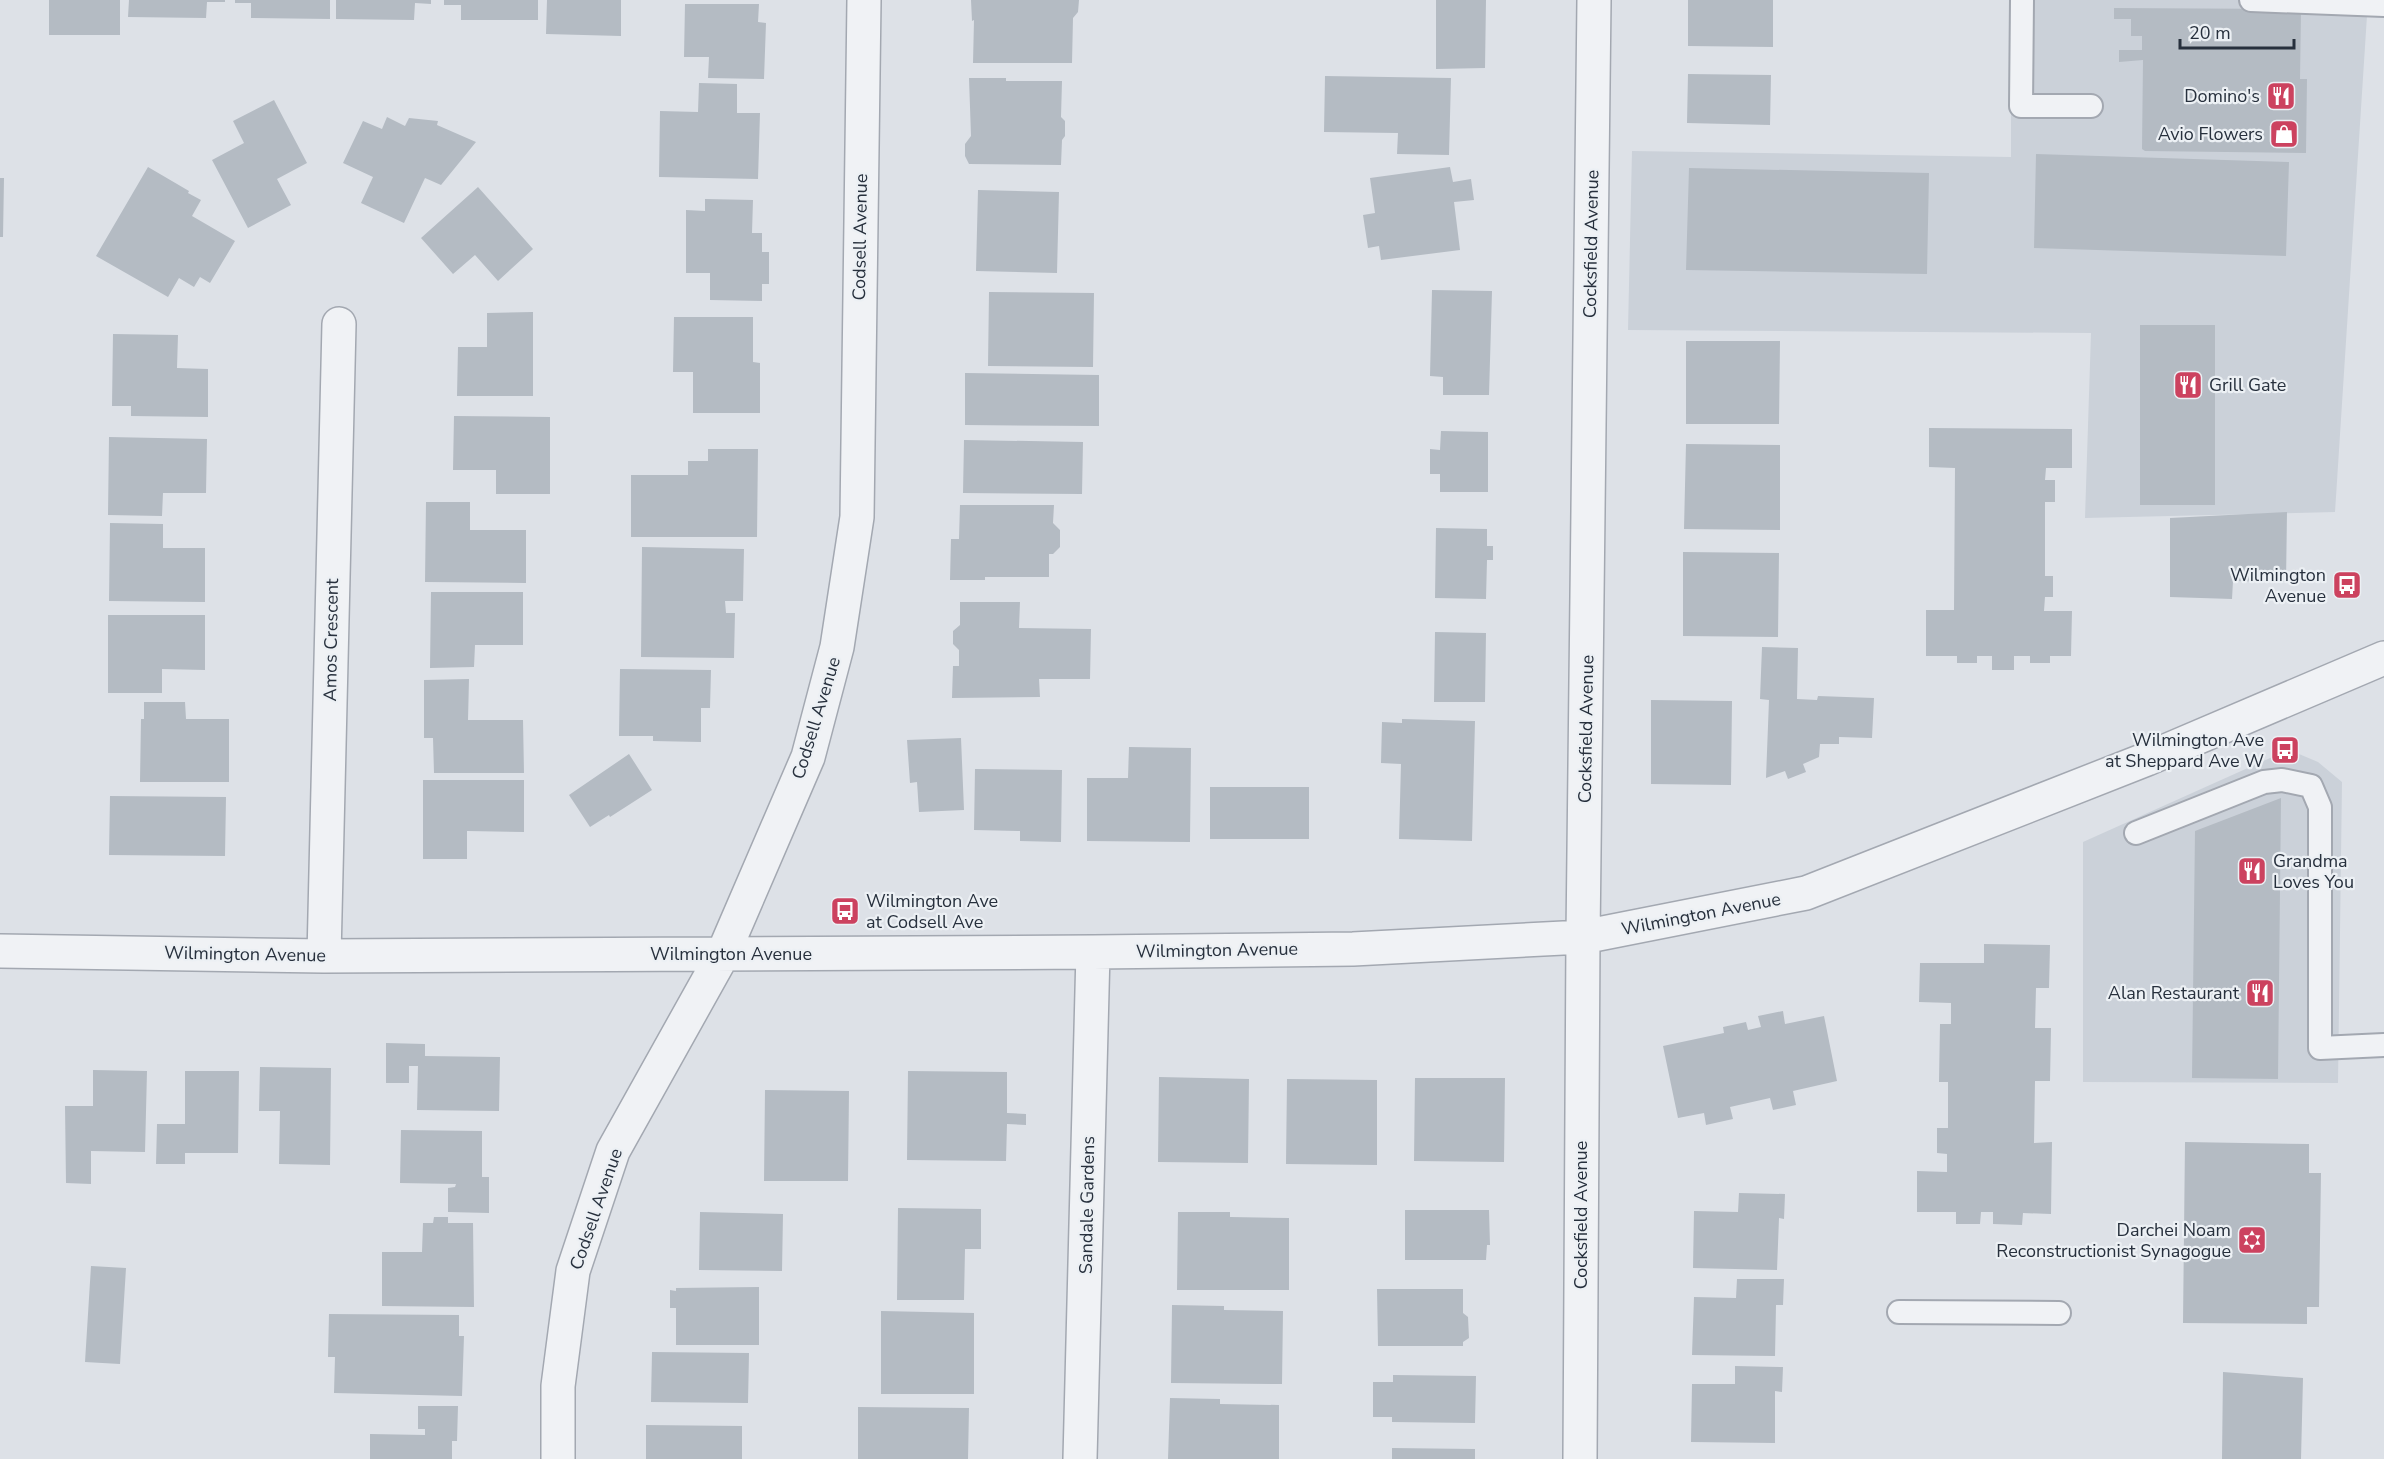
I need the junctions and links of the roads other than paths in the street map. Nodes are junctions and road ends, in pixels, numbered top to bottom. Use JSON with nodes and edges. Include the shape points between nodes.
{"nodes":[{"id":1,"x":864,"y":0,"type":"edge"},
{"id":2,"x":1594,"y":0,"type":"edge"},
{"id":3,"x":2022,"y":0,"type":"edge"},
{"id":4,"x":2251,"y":0,"type":"edge"},
{"id":5,"x":2384,"y":5,"type":"edge"},
{"id":6,"x":2091,"y":106,"type":"dead end"},
{"id":7,"x":339,"y":324,"type":"dead end"},
{"id":8,"x":2384,"y":658,"type":"edge"},
{"id":9,"x":2136,"y":833,"type":"dead end"},
{"id":10,"x":1583,"y":937,"type":"junction"},
{"id":11,"x":0,"y":951,"type":"edge"},
{"id":12,"x":1093,"y":952,"type":"junction"},
{"id":13,"x":723,"y":954,"type":"junction"},
{"id":14,"x":324,"y":956,"type":"junction"},
{"id":15,"x":2384,"y":1046,"type":"edge"},
{"id":16,"x":1899,"y":1312,"type":"dead end"},
{"id":17,"x":2059,"y":1313,"type":"dead end"},
{"id":18,"x":558,"y":1459,"type":"edge"},
{"id":19,"x":1080,"y":1459,"type":"edge"},
{"id":20,"x":1580,"y":1459,"type":"edge"}],
"edges":[{"from":1,"to":13,"type":"street","name":"Codsell Avenue","via":[[856,517],[850,564],[837,647],[808,757]]},
{"from":2,"to":10,"type":"street","name":"Cocksfield Avenue"},
{"from":3,"to":6,"type":"lane","via":[[2021,106]]},
{"from":4,"to":5,"type":"lane"},
{"from":7,"to":14,"type":"street","name":"Amos Crescent"},
{"from":8,"to":10,"type":"street","name":"Wilmington Avenue","via":[[2148,759],[1806,893]]},
{"from":9,"to":15,"type":"lane","via":[[2264,782],[2282,780],[2311,786],[2320,807],[2320,1047]]},
{"from":10,"to":12,"type":"street","name":"Wilmington Avenue","via":[[1353,949]]},
{"from":10,"to":20,"type":"street","name":"Cocksfield Avenue"},
{"from":11,"to":14,"type":"street","name":"Wilmington Avenue"},
{"from":12,"to":13,"type":"street","name":"Wilmington Avenue"},
{"from":12,"to":19,"type":"street","name":"Sandale Gardens"},
{"from":13,"to":14,"type":"street","name":"Wilmington Avenue"},
{"from":13,"to":18,"type":"street","name":"Codsell Avenue","via":[[614,1151],[573,1271],[558,1386]]},
{"from":16,"to":17,"type":"lane"}]}
